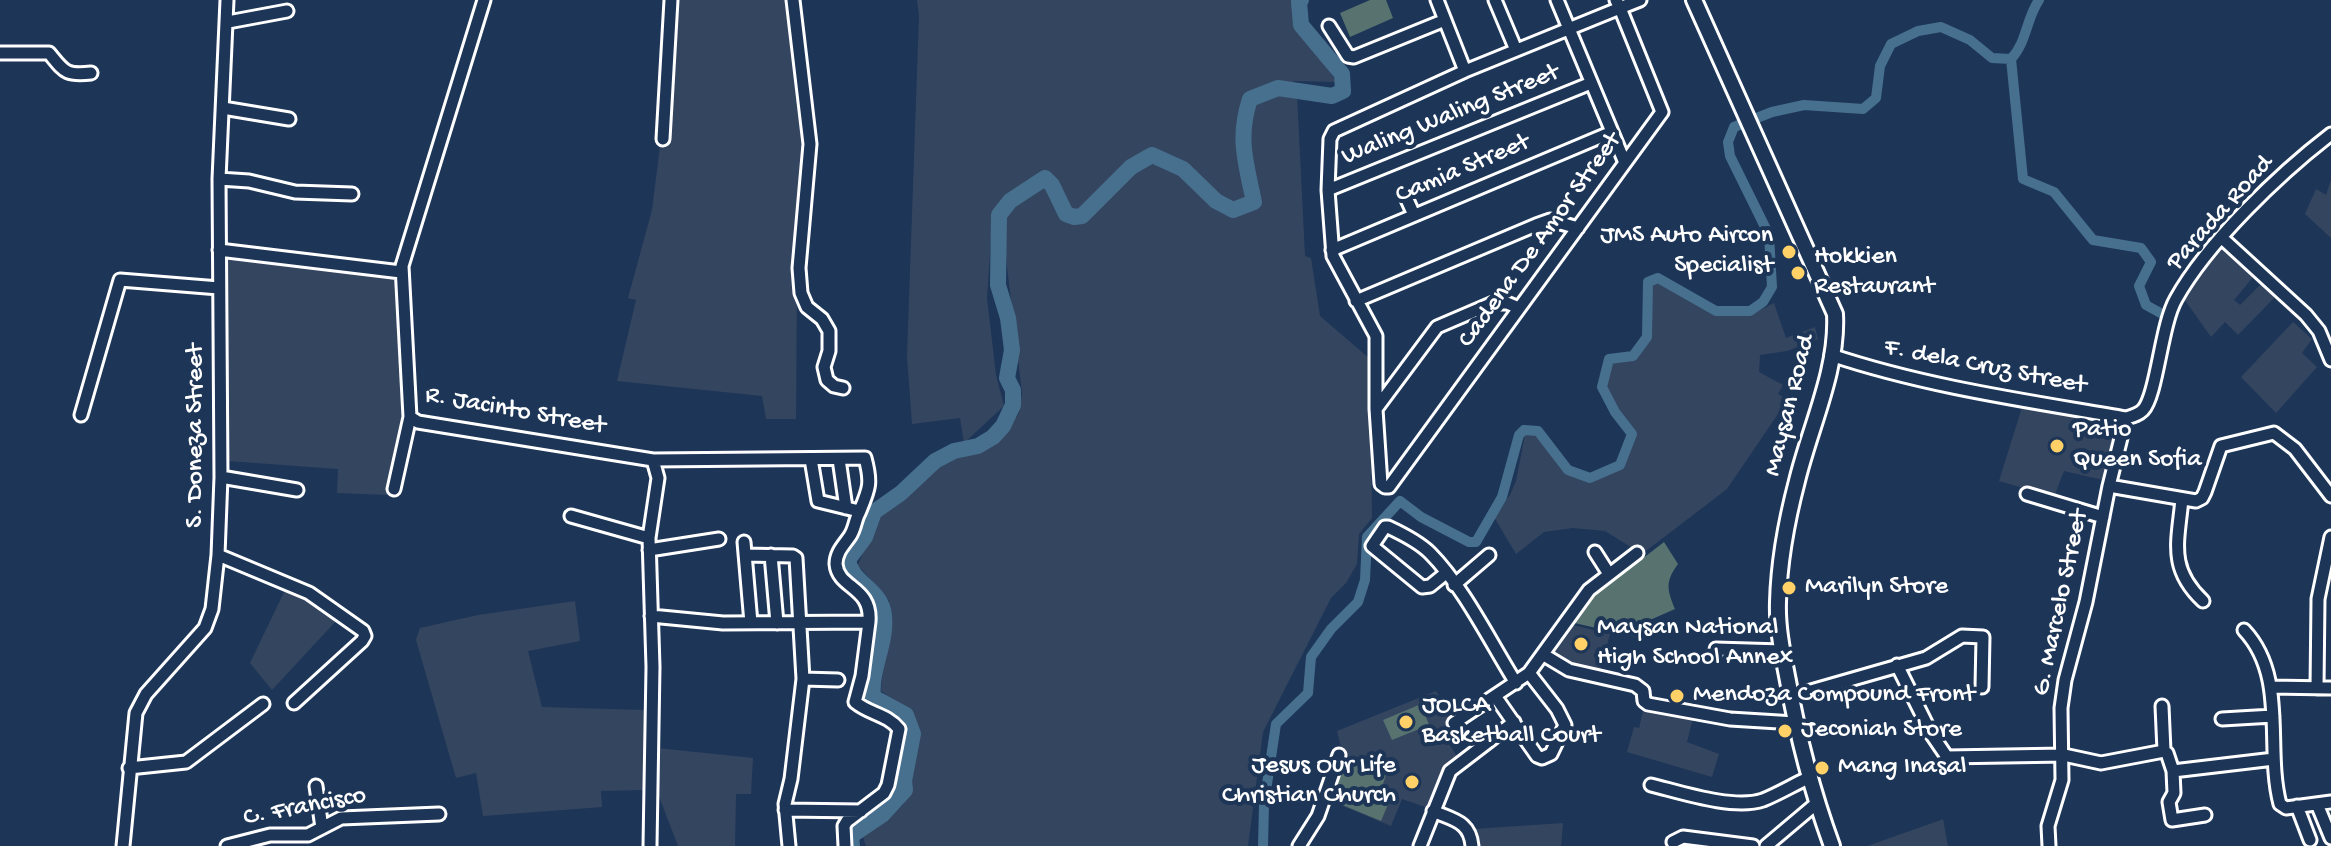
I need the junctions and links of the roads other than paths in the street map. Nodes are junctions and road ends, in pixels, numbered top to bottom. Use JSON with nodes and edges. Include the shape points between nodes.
{"nodes":[{"id":1,"x":227,"y":0,"type":"edge"},
{"id":2,"x":484,"y":0,"type":"edge"},
{"id":3,"x":671,"y":0,"type":"edge"},
{"id":4,"x":793,"y":0,"type":"edge"},
{"id":5,"x":1437,"y":0,"type":"edge"},
{"id":6,"x":1495,"y":0,"type":"edge"},
{"id":7,"x":1557,"y":0,"type":"edge"},
{"id":8,"x":1640,"y":0,"type":"edge"},
{"id":9,"x":1694,"y":0,"type":"edge"},
{"id":10,"x":1618,"y":4,"type":"edge"},
{"id":11,"x":287,"y":11,"type":"dead end"},
{"id":12,"x":1445,"y":20,"type":"junction"},
{"id":13,"x":228,"y":22,"type":"junction"},
{"id":14,"x":1329,"y":26,"type":"dead end"},
{"id":15,"x":1569,"y":29,"type":"junction"},
{"id":16,"x":1516,"y":50,"type":"junction"},
{"id":17,"x":0,"y":53,"type":"edge"},
{"id":18,"x":1465,"y":71,"type":"junction"},
{"id":19,"x":91,"y":73,"type":"dead end"},
{"id":20,"x":1591,"y":83,"type":"junction"},
{"id":21,"x":223,"y":108,"type":"junction"},
{"id":22,"x":289,"y":119,"type":"dead end"},
{"id":23,"x":1612,"y":132,"type":"junction"},
{"id":24,"x":2331,"y":134,"type":"edge"},
{"id":25,"x":663,"y":139,"type":"dead end"},
{"id":26,"x":1625,"y":163,"type":"junction"},
{"id":27,"x":219,"y":179,"type":"junction"},
{"id":28,"x":1328,"y":190,"type":"junction"},
{"id":29,"x":352,"y":194,"type":"dead end"},
{"id":30,"x":1405,"y":195,"type":"dead end"},
{"id":31,"x":1414,"y":215,"type":"junction"},
{"id":32,"x":1578,"y":228,"type":"junction"},
{"id":33,"x":2222,"y":238,"type":"junction"},
{"id":34,"x":219,"y":250,"type":"junction"},
{"id":35,"x":1332,"y":250,"type":"junction"},
{"id":36,"x":401,"y":272,"type":"junction"},
{"id":37,"x":219,"y":288,"type":"junction"},
{"id":38,"x":1356,"y":301,"type":"junction"},
{"id":39,"x":1519,"y":308,"type":"junction"},
{"id":40,"x":1834,"y":356,"type":"junction"},
{"id":41,"x":2331,"y":360,"type":"edge"},
{"id":42,"x":843,"y":388,"type":"dead end"},
{"id":43,"x":1376,"y":409,"type":"junction"},
{"id":44,"x":81,"y":415,"type":"dead end"},
{"id":45,"x":410,"y":417,"type":"junction"},
{"id":46,"x":2126,"y":418,"type":"junction"},
{"id":47,"x":811,"y":459,"type":"junction"},
{"id":48,"x":839,"y":459,"type":"junction"},
{"id":49,"x":653,"y":460,"type":"junction"},
{"id":50,"x":221,"y":477,"type":"junction"},
{"id":51,"x":2109,"y":486,"type":"junction"},
{"id":52,"x":394,"y":489,"type":"dead end"},
{"id":53,"x":297,"y":490,"type":"dead end"},
{"id":54,"x":2027,"y":494,"type":"dead end"},
{"id":55,"x":2331,"y":496,"type":"edge"},
{"id":56,"x":2182,"y":499,"type":"junction"},
{"id":57,"x":846,"y":508,"type":"junction"},
{"id":58,"x":859,"y":511,"type":"junction"},
{"id":59,"x":571,"y":516,"type":"dead end"},
{"id":60,"x":2103,"y":517,"type":"junction"},
{"id":61,"x":2331,"y":537,"type":"edge"},
{"id":62,"x":719,"y":539,"type":"dead end"},
{"id":63,"x":744,"y":542,"type":"dead end"},
{"id":64,"x":649,"y":544,"type":"junction"},
{"id":65,"x":1595,"y":552,"type":"dead end"},
{"id":66,"x":1637,"y":553,"type":"dead end"},
{"id":67,"x":218,"y":555,"type":"junction"},
{"id":68,"x":745,"y":555,"type":"junction"},
{"id":69,"x":771,"y":555,"type":"junction"},
{"id":70,"x":1489,"y":555,"type":"dead end"},
{"id":71,"x":1446,"y":573,"type":"junction"},
{"id":72,"x":1609,"y":574,"type":"junction"},
{"id":73,"x":1454,"y":585,"type":"junction"},
{"id":74,"x":2325,"y":599,"type":"edge"},
{"id":75,"x":2203,"y":601,"type":"dead end"},
{"id":76,"x":651,"y":616,"type":"junction"},
{"id":77,"x":869,"y":622,"type":"junction"},
{"id":78,"x":751,"y":623,"type":"junction"},
{"id":79,"x":777,"y":623,"type":"junction"},
{"id":80,"x":800,"y":623,"type":"junction"},
{"id":81,"x":2244,"y":630,"type":"dead end"},
{"id":82,"x":1716,"y":649,"type":"dead end"},
{"id":83,"x":1781,"y":651,"type":"junction"},
{"id":84,"x":1544,"y":655,"type":"junction"},
{"id":85,"x":1897,"y":665,"type":"junction"},
{"id":86,"x":1529,"y":673,"type":"junction"},
{"id":87,"x":803,"y":679,"type":"junction"},
{"id":88,"x":838,"y":680,"type":"dead end"},
{"id":89,"x":1516,"y":683,"type":"junction"},
{"id":90,"x":1982,"y":687,"type":"dead end"},
{"id":91,"x":2270,"y":687,"type":"junction"},
{"id":92,"x":2317,"y":688,"type":"junction"},
{"id":93,"x":2331,"y":688,"type":"edge"},
{"id":94,"x":1495,"y":696,"type":"junction"},
{"id":95,"x":1790,"y":697,"type":"junction"},
{"id":96,"x":294,"y":703,"type":"dead end"},
{"id":97,"x":263,"y":704,"type":"dead end"},
{"id":98,"x":2162,"y":706,"type":"dead end"},
{"id":99,"x":2273,"y":716,"type":"junction"},
{"id":100,"x":2222,"y":719,"type":"dead end"},
{"id":101,"x":1514,"y":722,"type":"junction"},
{"id":102,"x":1454,"y":723,"type":"dead end"},
{"id":103,"x":1795,"y":723,"type":"junction"},
{"id":104,"x":2164,"y":751,"type":"junction"},
{"id":105,"x":1339,"y":755,"type":"dead end"},
{"id":106,"x":2064,"y":755,"type":"junction"},
{"id":107,"x":2274,"y":759,"type":"junction"},
{"id":108,"x":129,"y":768,"type":"junction"},
{"id":109,"x":2173,"y":771,"type":"junction"},
{"id":110,"x":1808,"y":778,"type":"junction"},
{"id":111,"x":1651,"y":785,"type":"dead end"},
{"id":112,"x":316,"y":786,"type":"dead end"},
{"id":113,"x":2331,"y":802,"type":"edge"},
{"id":114,"x":1815,"y":804,"type":"junction"},
{"id":115,"x":2317,"y":804,"type":"junction"},
{"id":116,"x":2297,"y":806,"type":"junction"},
{"id":117,"x":785,"y":810,"type":"junction"},
{"id":118,"x":862,"y":811,"type":"junction"},
{"id":119,"x":1433,"y":811,"type":"junction"},
{"id":120,"x":439,"y":814,"type":"dead end"},
{"id":121,"x":2205,"y":815,"type":"dead end"},
{"id":122,"x":322,"y":828,"type":"junction"},
{"id":123,"x":2331,"y":838,"type":"edge"},
{"id":124,"x":2310,"y":840,"type":"dead end"},
{"id":125,"x":1673,"y":842,"type":"dead end"},
{"id":126,"x":123,"y":846,"type":"edge"},
{"id":127,"x":227,"y":846,"type":"edge"},
{"id":128,"x":650,"y":846,"type":"edge"},
{"id":129,"x":789,"y":846,"type":"edge"},
{"id":130,"x":845,"y":846,"type":"edge"},
{"id":131,"x":1299,"y":846,"type":"edge"},
{"id":132,"x":1420,"y":846,"type":"edge"},
{"id":133,"x":1472,"y":846,"type":"edge"},
{"id":134,"x":1753,"y":846,"type":"edge"},
{"id":135,"x":1766,"y":846,"type":"edge"},
{"id":136,"x":1832,"y":846,"type":"edge"},
{"id":137,"x":2049,"y":846,"type":"edge"}],
"edges":[{"from":1,"to":13,"type":"street","name":"S. Doneza Street"},
{"from":2,"to":36,"type":"street","name":"R. Jacinto Street"},
{"from":3,"to":25,"type":"street"},
{"from":4,"to":42,"type":"street","via":[[810,144],[801,293],[829,331],[827,380]]},
{"from":5,"to":12,"type":"street"},
{"from":6,"to":16,"type":"street"},
{"from":7,"to":15,"type":"street"},
{"from":8,"to":10,"type":"street"},
{"from":9,"to":40,"type":"main road","name":"Maysan Road","via":[[1835,314]]},
{"from":10,"to":15,"type":"street"},
{"from":10,"to":26,"type":"street","name":"Cadena De Amor Street","via":[[1662,112]]},
{"from":11,"to":13,"type":"street"},
{"from":12,"to":14,"type":"street","via":[[1354,57],[1348,56]]},
{"from":12,"to":18,"type":"street"},
{"from":13,"to":21,"type":"street","name":"S. Doneza Street"},
{"from":15,"to":16,"type":"street"},
{"from":15,"to":20,"type":"street"},
{"from":16,"to":18,"type":"street"},
{"from":17,"to":19,"type":"street","via":[[46,52],[68,73]]},
{"from":18,"to":28,"type":"street","via":[[1334,131]]},
{"from":20,"to":23,"type":"street"},
{"from":20,"to":28,"type":"street","name":"Waling Waling Street"},
{"from":21,"to":22,"type":"street"},
{"from":21,"to":27,"type":"street","name":"S. Doneza Street"},
{"from":23,"to":26,"type":"street"},
{"from":23,"to":31,"type":"street","name":"Camia Street"},
{"from":24,"to":33,"type":"street","name":"Parada Road","via":[[2273,183]]},
{"from":26,"to":32,"type":"street","name":"Cadena De Amor Street"},
{"from":27,"to":29,"type":"street","via":[[295,192]]},
{"from":27,"to":34,"type":"street","name":"S. Doneza Street"},
{"from":28,"to":35,"type":"street"},
{"from":30,"to":31,"type":"street"},
{"from":31,"to":35,"type":"street","name":"Camia Street"},
{"from":32,"to":38,"type":"street","via":[[1550,220]]},
{"from":32,"to":39,"type":"street","name":"Cadena De Amor Street"},
{"from":33,"to":41,"type":"street","via":[[2306,315]]},
{"from":33,"to":46,"type":"street","name":"Parada Road","via":[[2176,298],[2148,403]]},
{"from":34,"to":36,"type":"street"},
{"from":34,"to":37,"type":"street","name":"S. Doneza Street"},
{"from":35,"to":38,"type":"street"},
{"from":36,"to":45,"type":"street","name":"R. Jacinto Street"},
{"from":37,"to":44,"type":"street","via":[[120,280]]},
{"from":37,"to":50,"type":"street","name":"S. Doneza Street"},
{"from":38,"to":43,"type":"street","via":[[1376,336]]},
{"from":39,"to":43,"type":"street","via":[[1493,303],[1437,327]]},
{"from":39,"to":43,"type":"street","name":"Cadena De Amor Street","via":[[1389,487],[1381,484]]},
{"from":40,"to":46,"type":"street","name":"F. dela Cruz Street","via":[[1878,371]]},
{"from":40,"to":83,"type":"main road","name":"Maysan Road","via":[[1796,484],[1780,572]]},
{"from":45,"to":49,"type":"street","name":"R. Jacinto Street"},
{"from":45,"to":52,"type":"street"},
{"from":46,"to":51,"type":"street","name":"G. Marcelo Street"},
{"from":47,"to":48,"type":"street","name":"R. Jacinto Street"},
{"from":47,"to":49,"type":"street","name":"R. Jacinto Street"},
{"from":47,"to":57,"type":"street","via":[[818,501]]},
{"from":48,"to":57,"type":"street"},
{"from":48,"to":58,"type":"street","via":[[865,458],[870,484]]},
{"from":49,"to":64,"type":"street","via":[[658,478]]},
{"from":50,"to":53,"type":"street"},
{"from":50,"to":67,"type":"street","name":"S. Doneza Street"},
{"from":51,"to":56,"type":"street"},
{"from":51,"to":60,"type":"street","name":"G. Marcelo Street"},
{"from":54,"to":60,"type":"street"},
{"from":55,"to":56,"type":"street","via":[[2295,449],[2269,433],[2221,446],[2202,498]]},
{"from":56,"to":75,"type":"street","via":[[2180,571]]},
{"from":57,"to":58,"type":"street"},
{"from":58,"to":77,"type":"street","via":[[836,564],[870,609]]},
{"from":59,"to":64,"type":"street"},
{"from":60,"to":106,"type":"street","name":"G. Marcelo Street","via":[[2065,680]]},
{"from":61,"to":74,"type":"street"},
{"from":62,"to":64,"type":"street"},
{"from":63,"to":68,"type":"street"},
{"from":64,"to":76,"type":"street"},
{"from":65,"to":72,"type":"street"},
{"from":66,"to":72,"type":"street"},
{"from":67,"to":96,"type":"street","via":[[309,593],[363,631],[362,641]]},
{"from":67,"to":108,"type":"street","name":"S. Doneza Street","via":[[208,623],[140,705]]},
{"from":68,"to":69,"type":"street"},
{"from":68,"to":78,"type":"street"},
{"from":69,"to":79,"type":"street"},
{"from":69,"to":80,"type":"street","via":[[796,558]]},
{"from":70,"to":73,"type":"street"},
{"from":71,"to":71,"type":"street","via":[[1429,552],[1388,527],[1372,546],[1422,587]]},
{"from":71,"to":73,"type":"street"},
{"from":72,"to":84,"type":"street","via":[[1589,590]]},
{"from":73,"to":89,"type":"street"},
{"from":74,"to":92,"type":"street"},
{"from":76,"to":78,"type":"street"},
{"from":76,"to":128,"type":"street"},
{"from":77,"to":80,"type":"street"},
{"from":77,"to":118,"type":"street","via":[[855,702],[899,729],[888,785]]},
{"from":78,"to":79,"type":"street"},
{"from":79,"to":80,"type":"street"},
{"from":80,"to":87,"type":"street"},
{"from":81,"to":91,"type":"street","via":[[2260,653]]},
{"from":82,"to":83,"type":"street"},
{"from":83,"to":95,"type":"main road","name":"Maysan Road"},
{"from":84,"to":86,"type":"street"},
{"from":84,"to":103,"type":"street","via":[[1569,670],[1635,685],[1648,704],[1730,719]]},
{"from":85,"to":90,"type":"street","via":[[1926,658],[1962,636],[1981,635]]},
{"from":85,"to":95,"type":"street"},
{"from":85,"to":106,"type":"street","via":[[1947,757]]},
{"from":86,"to":89,"type":"street"},
{"from":86,"to":101,"type":"street","via":[[1565,725],[1551,754],[1542,758]]},
{"from":87,"to":88,"type":"street"},
{"from":87,"to":117,"type":"street"},
{"from":89,"to":94,"type":"street"},
{"from":91,"to":92,"type":"street"},
{"from":91,"to":99,"type":"street"},
{"from":92,"to":93,"type":"street"},
{"from":94,"to":101,"type":"street"},
{"from":94,"to":102,"type":"street"},
{"from":95,"to":103,"type":"main road","name":"Maysan Road"},
{"from":97,"to":108,"type":"street","via":[[186,762]]},
{"from":98,"to":104,"type":"street"},
{"from":99,"to":100,"type":"street"},
{"from":99,"to":107,"type":"street"},
{"from":101,"to":119,"type":"street","via":[[1450,771]]},
{"from":103,"to":110,"type":"main road","name":"Maysan Road"},
{"from":104,"to":106,"type":"street","via":[[2101,763]]},
{"from":104,"to":109,"type":"street"},
{"from":105,"to":131,"type":"street","via":[[1318,816]]},
{"from":106,"to":137,"type":"street","name":"G. Marcelo Street","via":[[2048,826]]},
{"from":107,"to":109,"type":"street"},
{"from":107,"to":116,"type":"street","via":[[2280,804]]},
{"from":108,"to":126,"type":"street","name":"S. Doneza Street"},
{"from":109,"to":121,"type":"street","via":[[2172,820]]},
{"from":110,"to":111,"type":"street","via":[[1760,801],[1734,802]]},
{"from":110,"to":114,"type":"main road","name":"Maysan Road"},
{"from":112,"to":122,"type":"street"},
{"from":113,"to":115,"type":"street"},
{"from":114,"to":135,"type":"street"},
{"from":114,"to":136,"type":"main road","name":"Maysan Road"},
{"from":115,"to":116,"type":"street"},
{"from":115,"to":123,"type":"street"},
{"from":116,"to":124,"type":"street"},
{"from":117,"to":118,"type":"street"},
{"from":117,"to":129,"type":"street"},
{"from":118,"to":130,"type":"street","via":[[844,826]]},
{"from":119,"to":132,"type":"street"},
{"from":119,"to":133,"type":"street","via":[[1464,825],[1471,832]]},
{"from":120,"to":122,"type":"street","name":"C. Francisco","via":[[341,818]]},
{"from":122,"to":127,"type":"street","name":"C. Francisco","via":[[308,835],[270,835]]},
{"from":125,"to":134,"type":"street","via":[[1683,837]]}]}
